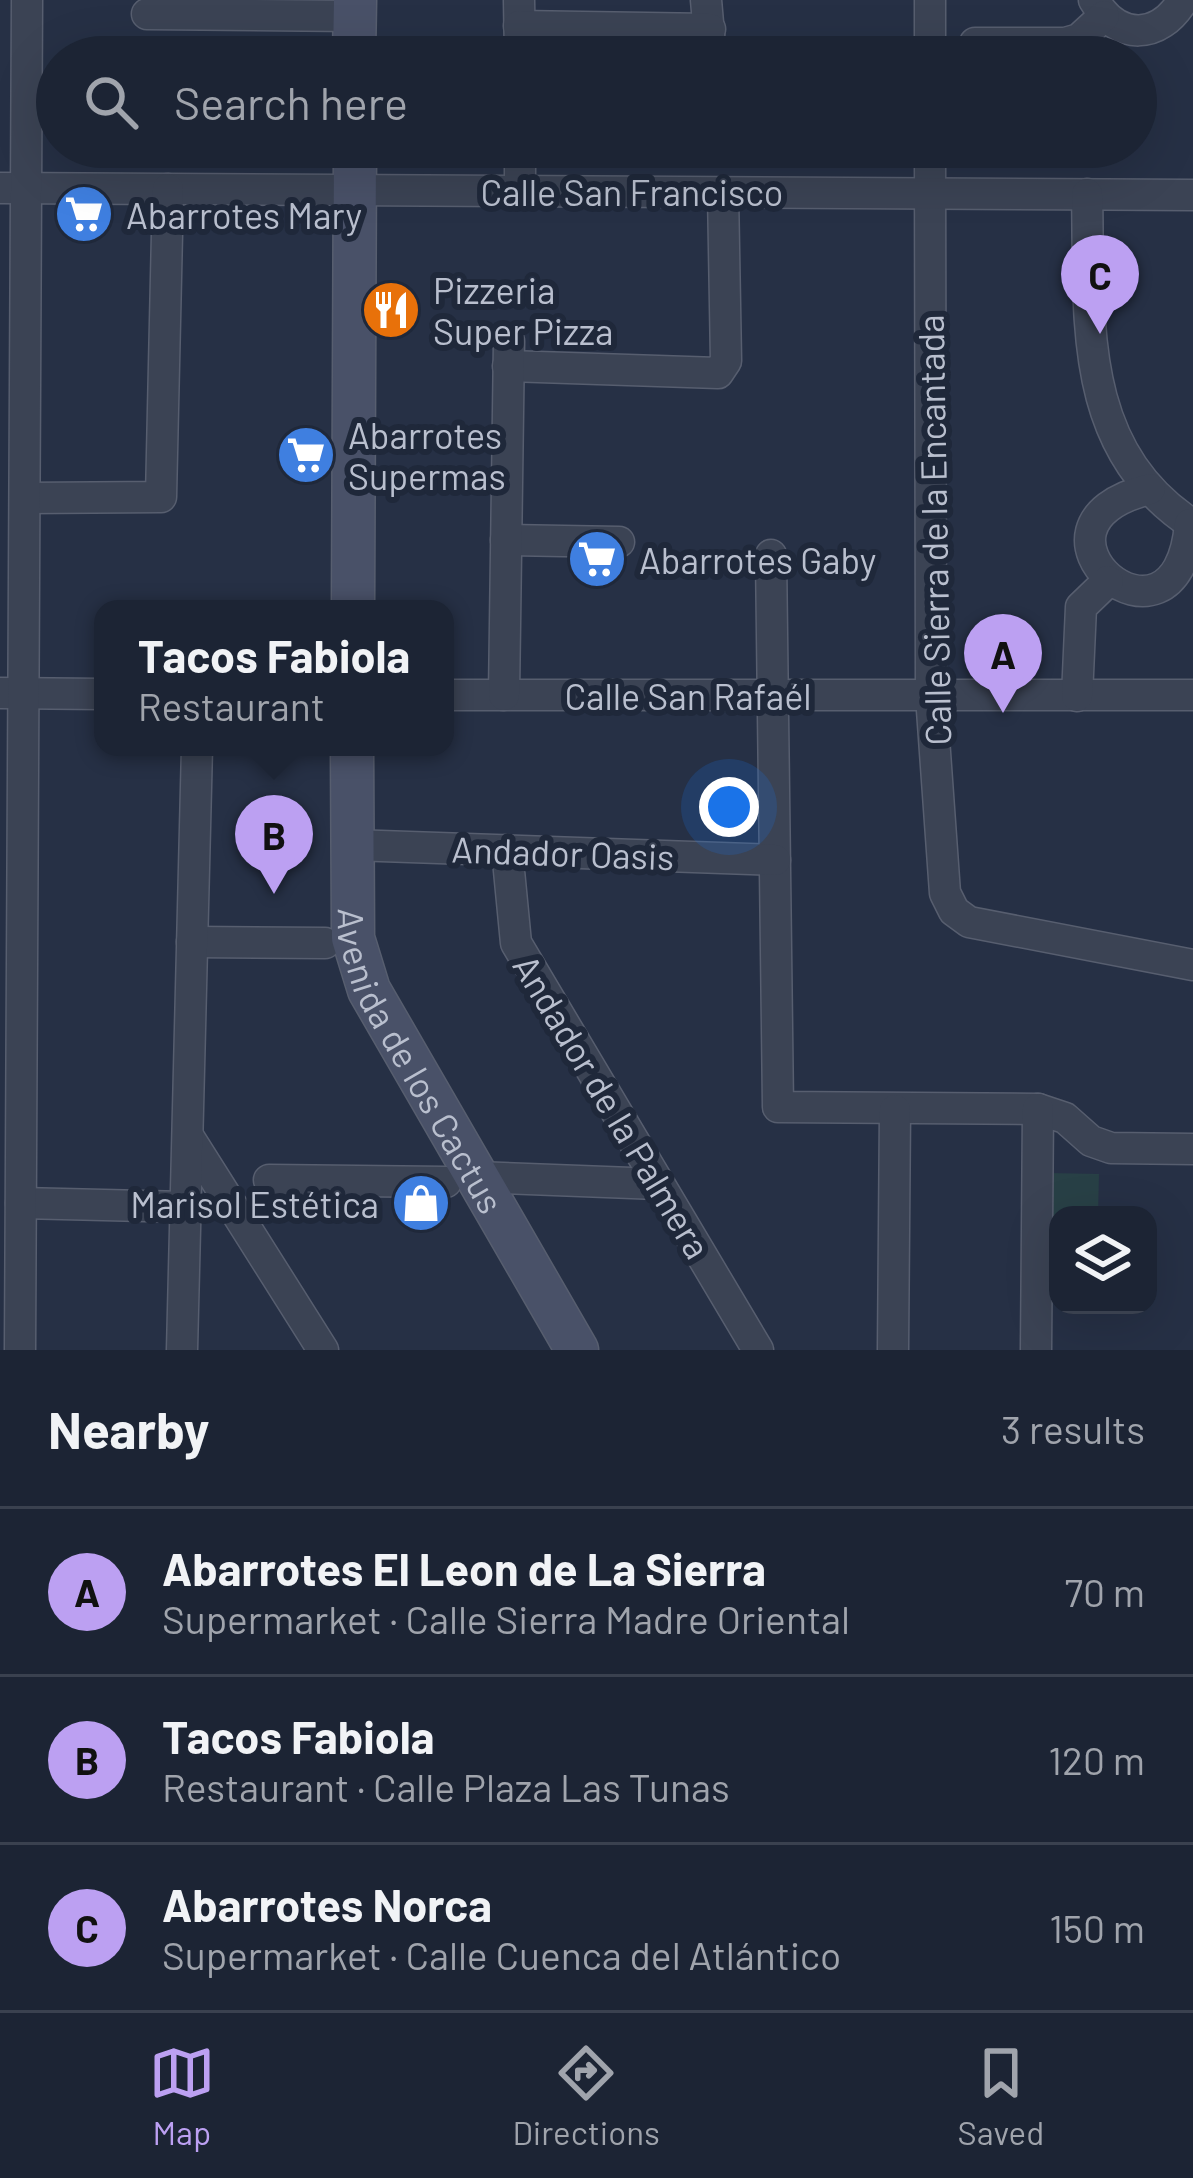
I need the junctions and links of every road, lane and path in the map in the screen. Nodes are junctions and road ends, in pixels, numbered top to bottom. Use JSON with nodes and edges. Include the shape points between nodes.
{"nodes":[{"id":1,"x":27,"y":0,"type":"edge"},
{"id":2,"x":930,"y":0,"type":"edge"},
{"id":3,"x":1183,"y":0,"type":"edge"},
{"id":4,"x":1099,"y":8,"type":"edge"},
{"id":5,"x":147,"y":14,"type":"dead end"},
{"id":6,"x":341,"y":24,"type":"edge"},
{"id":7,"x":520,"y":28,"type":"edge"},
{"id":8,"x":709,"y":29,"type":"edge"},
{"id":9,"x":930,"y":36,"type":"edge"},
{"id":10,"x":1081,"y":36,"type":"edge"},
{"id":11,"x":334,"y":168,"type":"edge"},
{"id":12,"x":348,"y":168,"type":"edge"},
{"id":13,"x":520,"y":168,"type":"edge"},
{"id":14,"x":930,"y":168,"type":"edge"},
{"id":15,"x":13,"y":188,"type":"edge"},
{"id":16,"x":168,"y":189,"type":"junction"},
{"id":17,"x":341,"y":190,"type":"junction"},
{"id":18,"x":520,"y":191,"type":"junction"},
{"id":19,"x":723,"y":192,"type":"junction"},
{"id":20,"x":930,"y":193,"type":"junction"},
{"id":21,"x":1087,"y":194,"type":"junction"},
{"id":22,"x":1193,"y":195,"type":"edge"},
{"id":23,"x":1150,"y":489,"type":"junction"},
{"id":24,"x":26,"y":498,"type":"junction"},
{"id":25,"x":1192,"y":524,"type":"edge"},
{"id":26,"x":506,"y":540,"type":"junction"},
{"id":27,"x":619,"y":542,"type":"dead end"},
{"id":28,"x":771,"y":555,"type":"dead end"},
{"id":29,"x":1108,"y":581,"type":"junction"},
{"id":30,"x":326,"y":600,"type":"edge"},
{"id":31,"x":353,"y":600,"type":"edge"},
{"id":32,"x":13,"y":693,"type":"edge"},
{"id":33,"x":94,"y":694,"type":"edge"},
{"id":34,"x":454,"y":694,"type":"edge"},
{"id":35,"x":505,"y":695,"type":"junction"},
{"id":36,"x":1193,"y":695,"type":"edge"},
{"id":37,"x":773,"y":696,"type":"junction"},
{"id":38,"x":931,"y":696,"type":"junction"},
{"id":39,"x":1077,"y":696,"type":"junction"},
{"id":40,"x":197,"y":756,"type":"edge"},
{"id":41,"x":325,"y":756,"type":"edge"},
{"id":42,"x":352,"y":756,"type":"edge"},
{"id":43,"x":352,"y":845,"type":"junction"},
{"id":44,"x":507,"y":850,"type":"junction"},
{"id":45,"x":775,"y":860,"type":"junction"},
{"id":46,"x":192,"y":942,"type":"junction"},
{"id":47,"x":325,"y":943,"type":"junction"},
{"id":48,"x":1193,"y":964,"type":"edge"},
{"id":49,"x":1038,"y":1109,"type":"junction"},
{"id":50,"x":895,"y":1110,"type":"junction"},
{"id":51,"x":188,"y":1136,"type":"junction"},
{"id":52,"x":1193,"y":1149,"type":"edge"},
{"id":53,"x":461,"y":1179,"type":"junction"},
{"id":54,"x":269,"y":1180,"type":"dead end"},
{"id":55,"x":658,"y":1184,"type":"junction"},
{"id":56,"x":21,"y":1203,"type":"junction"},
{"id":57,"x":187,"y":1207,"type":"junction"},
{"id":58,"x":513,"y":1268,"type":"junction"},
{"id":59,"x":186,"y":1342,"type":"edge"},
{"id":60,"x":20,"y":1350,"type":"edge"},
{"id":61,"x":323,"y":1350,"type":"edge"},
{"id":62,"x":545,"y":1350,"type":"edge"},
{"id":63,"x":577,"y":1350,"type":"edge"},
{"id":64,"x":758,"y":1350,"type":"edge"},
{"id":65,"x":893,"y":1350,"type":"edge"},
{"id":66,"x":1036,"y":1350,"type":"edge"}],
"edges":[{"from":1,"to":15,"type":"street"},
{"from":2,"to":9,"type":"street"},
{"from":3,"to":4,"type":"street","via":[[1168,22],[1147,31],[1124,28]]},
{"from":4,"to":10,"type":"street"},
{"from":5,"to":6,"type":"street"},
{"from":7,"to":8,"type":"street"},
{"from":11,"to":17,"type":"street"},
{"from":12,"to":17,"type":"street"},
{"from":13,"to":18,"type":"street"},
{"from":14,"to":20,"type":"street","name":"Calle Sierra de la Encantada"},
{"from":15,"to":16,"type":"street","name":"Calle San Francisco"},
{"from":15,"to":24,"type":"street"},
{"from":16,"to":17,"type":"street","name":"Calle San Francisco"},
{"from":16,"to":24,"type":"street","via":[[161,497]]},
{"from":17,"to":18,"type":"street","name":"Calle San Francisco"},
{"from":17,"to":30,"type":"street"},
{"from":17,"to":31,"type":"street"},
{"from":18,"to":19,"type":"street","name":"Calle San Francisco"},
{"from":19,"to":20,"type":"street","name":"Calle San Francisco"},
{"from":19,"to":26,"type":"street","via":[[726,361],[718,373],[508,353]]},
{"from":20,"to":21,"type":"street","name":"Calle San Francisco"},
{"from":20,"to":38,"type":"street","name":"Calle Sierra de la Encantada"},
{"from":21,"to":22,"type":"street","name":"Calle San Francisco"},
{"from":21,"to":23,"type":"street","via":[[1092,358],[1104,412]]},
{"from":23,"to":25,"type":"street"},
{"from":23,"to":29,"type":"street","via":[[1105,506],[1093,524],[1095,565]]},
{"from":24,"to":32,"type":"street"},
{"from":25,"to":29,"type":"street","via":[[1181,567],[1168,583],[1127,591]]},
{"from":26,"to":27,"type":"street"},
{"from":26,"to":35,"type":"street"},
{"from":28,"to":37,"type":"street"},
{"from":29,"to":39,"type":"street","via":[[1082,607]]},
{"from":32,"to":33,"type":"street"},
{"from":32,"to":56,"type":"street"},
{"from":34,"to":35,"type":"street","name":"Calle San Rafaél"},
{"from":35,"to":37,"type":"street","name":"Calle San Rafaél"},
{"from":36,"to":39,"type":"street","name":"Calle San Rafaél"},
{"from":37,"to":38,"type":"street","name":"Calle San Rafaél"},
{"from":37,"to":45,"type":"street"},
{"from":38,"to":39,"type":"street","name":"Calle San Rafaél"},
{"from":38,"to":48,"type":"street","name":"Calle Sierra de la Encantada","via":[[945,893],[954,911],[969,922]]},
{"from":40,"to":46,"type":"street"},
{"from":41,"to":47,"type":"street","name":"Avenida de los Cactus"},
{"from":42,"to":43,"type":"street","name":"Avenida de los Cactus"},
{"from":43,"to":44,"type":"street","name":"Andador Oasis"},
{"from":43,"to":53,"type":"street","name":"Avenida de los Cactus","via":[[353,938],[369,990]]},
{"from":44,"to":45,"type":"street","name":"Andador Oasis"},
{"from":44,"to":55,"type":"street","name":"Andador de la Palmera","via":[[516,943]]},
{"from":45,"to":50,"type":"street","via":[[778,1107]]},
{"from":46,"to":47,"type":"street"},
{"from":46,"to":51,"type":"street"},
{"from":47,"to":53,"type":"street","name":"Avenida de los Cactus","via":[[341,997]]},
{"from":49,"to":50,"type":"street"},
{"from":49,"to":52,"type":"street","via":[[1111,1148]]},
{"from":49,"to":66,"type":"street"},
{"from":50,"to":65,"type":"street"},
{"from":51,"to":57,"type":"street"},
{"from":51,"to":61,"type":"street"},
{"from":53,"to":54,"type":"street"},
{"from":53,"to":55,"type":"street"},
{"from":53,"to":58,"type":"street","name":"Avenida de los Cactus"},
{"from":55,"to":64,"type":"street","name":"Andador de la Palmera"},
{"from":56,"to":57,"type":"street"},
{"from":56,"to":60,"type":"street"},
{"from":57,"to":59,"type":"street"},
{"from":58,"to":62,"type":"street","name":"Avenida de los Cactus"},
{"from":58,"to":63,"type":"street","name":"Avenida de los Cactus"}]}
